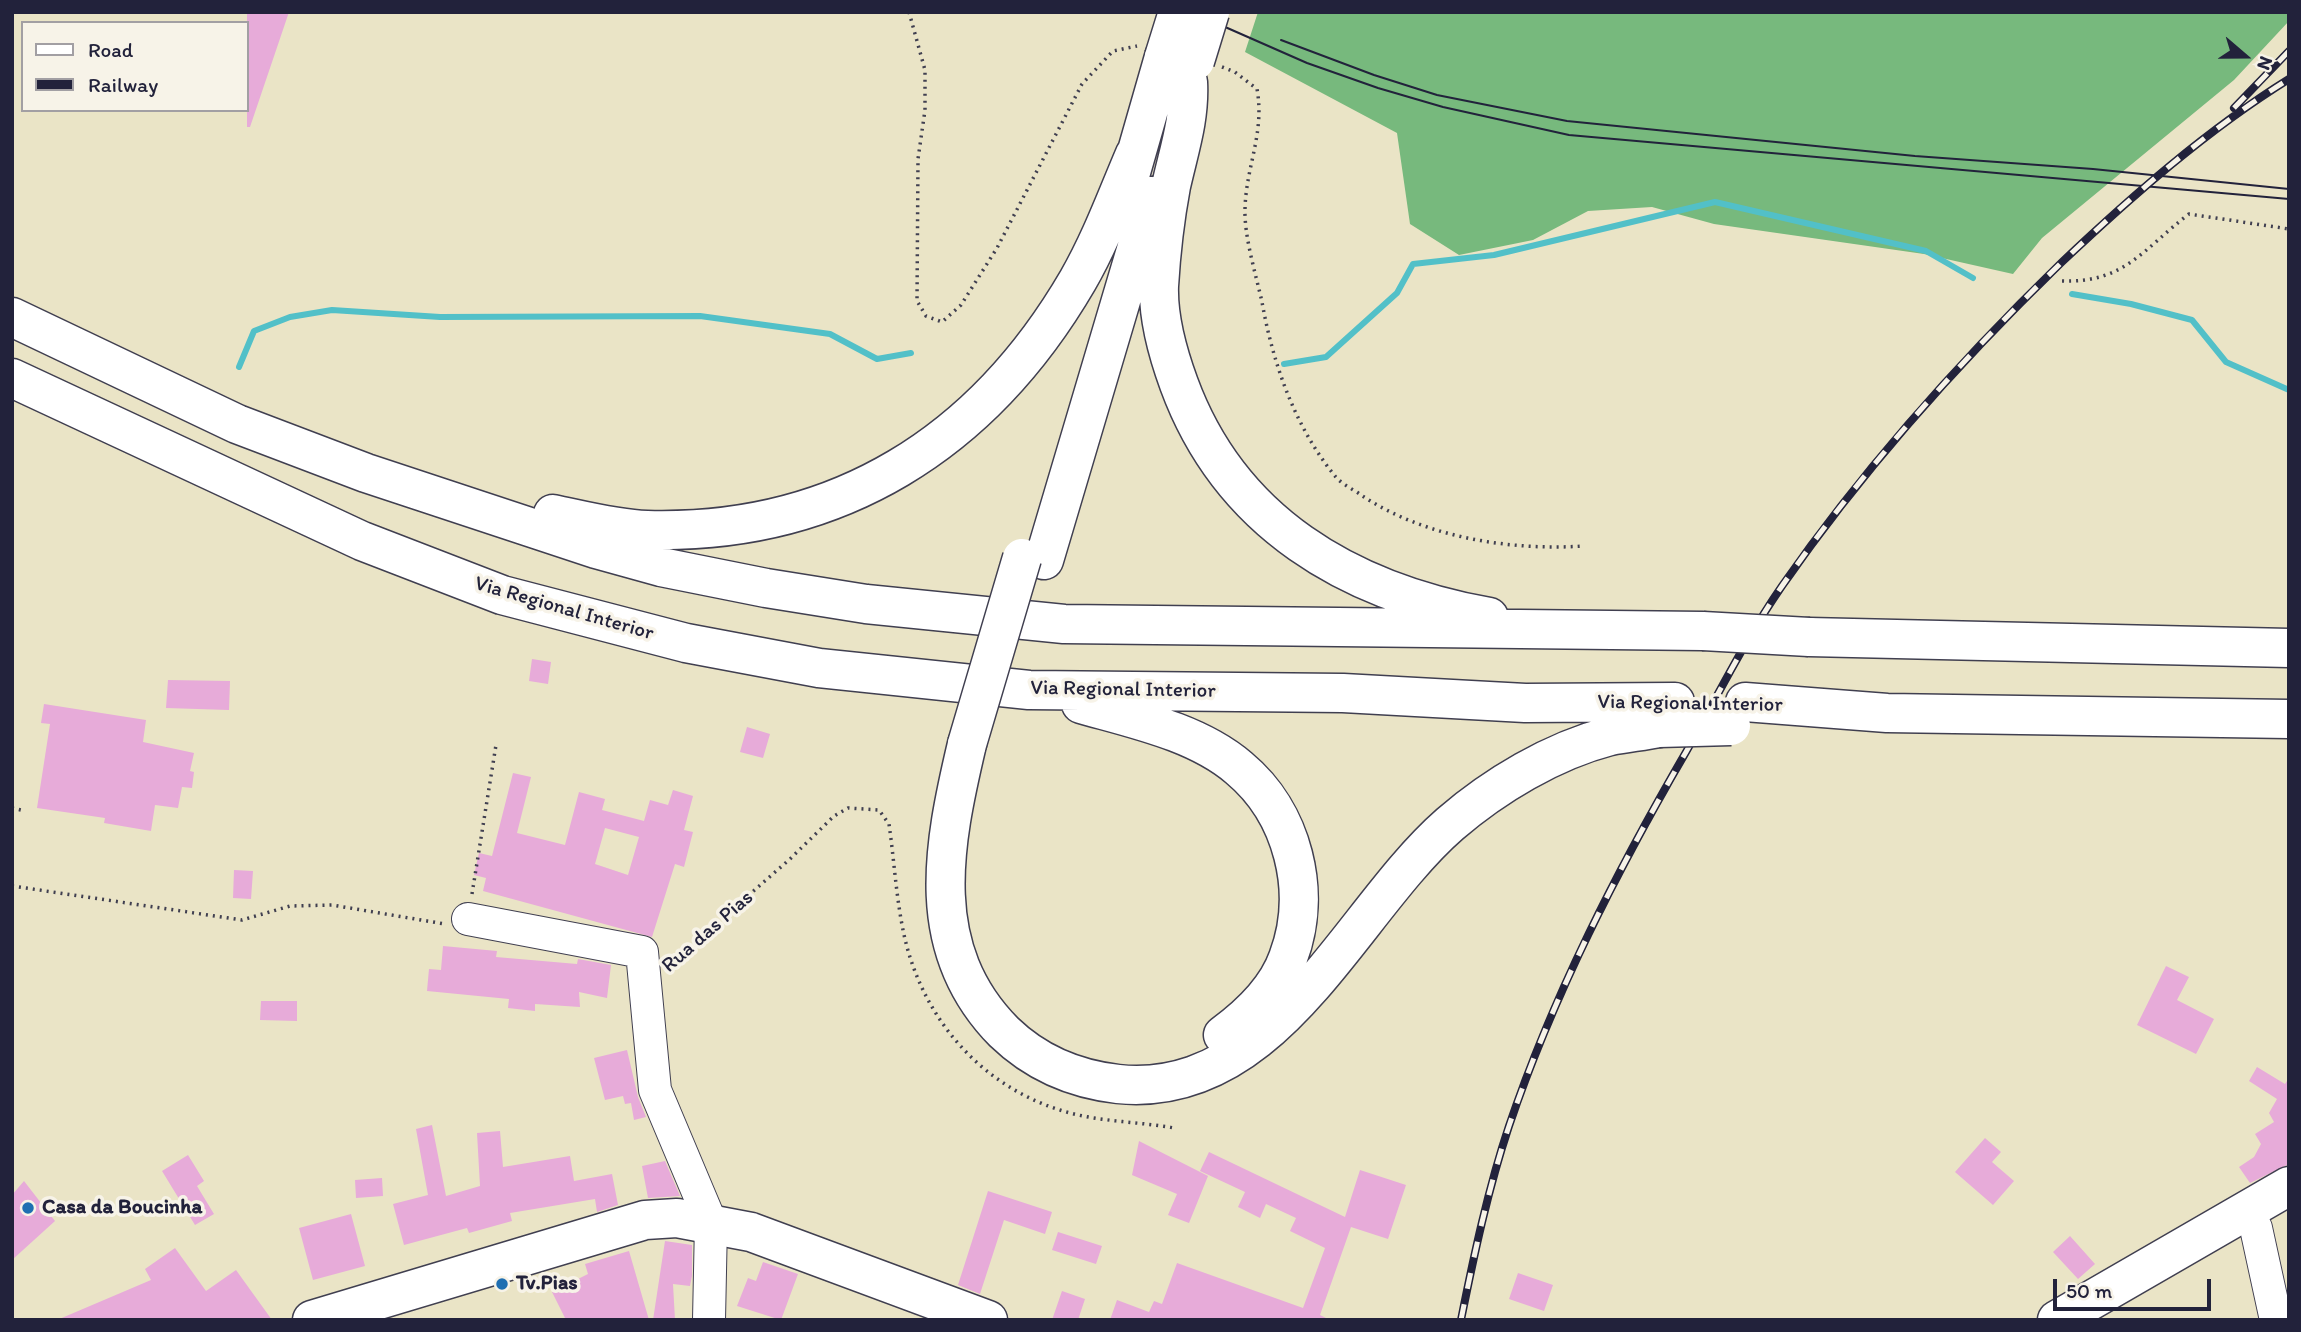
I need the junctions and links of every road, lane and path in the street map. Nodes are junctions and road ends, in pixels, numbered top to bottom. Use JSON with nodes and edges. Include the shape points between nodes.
{"nodes":[{"id":1,"x":1178,"y":12,"type":"edge"},
{"id":2,"x":1210,"y":12,"type":"edge"},
{"id":3,"x":1182,"y":67,"type":"junction"},
{"id":4,"x":1135,"y":154,"type":"junction"},
{"id":5,"x":2289,"y":229,"type":"edge"},
{"id":6,"x":2062,"y":281,"type":"dead end"},
{"id":7,"x":12,"y":317,"type":"edge"},
{"id":8,"x":12,"y":378,"type":"edge"},
{"id":9,"x":477,"y":510,"type":"junction"},
{"id":10,"x":1033,"y":559,"type":"junction"},
{"id":11,"x":1556,"y":629,"type":"junction"},
{"id":12,"x":2289,"y":648,"type":"edge"},
{"id":13,"x":1029,"y":690,"type":"junction"},
{"id":14,"x":1667,"y":715,"type":"junction"},
{"id":15,"x":2289,"y":719,"type":"edge"},
{"id":16,"x":496,"y":745,"type":"dead end"},
{"id":17,"x":979,"y":745,"type":"junction"},
{"id":18,"x":12,"y":808,"type":"edge"},
{"id":19,"x":878,"y":810,"type":"dead end"},
{"id":20,"x":25,"y":811,"type":"dead end"},
{"id":21,"x":12,"y":886,"type":"edge"},
{"id":22,"x":468,"y":919,"type":"junction"},
{"id":23,"x":646,"y":985,"type":"junction"},
{"id":24,"x":2289,"y":1186,"type":"edge"},
{"id":25,"x":2247,"y":1210,"type":"junction"},
{"id":26,"x":711,"y":1223,"type":"junction"},
{"id":27,"x":312,"y":1320,"type":"edge"},
{"id":28,"x":709,"y":1320,"type":"edge"},
{"id":29,"x":988,"y":1320,"type":"edge"},
{"id":30,"x":2057,"y":1320,"type":"edge"},
{"id":31,"x":2276,"y":1320,"type":"edge"}],
"edges":[{"from":1,"to":3,"type":"main road","bridge":true},
{"from":2,"to":3,"type":"main road","bridge":true},
{"from":3,"to":4,"type":"main road"},
{"from":3,"to":10,"type":"main road","via":[[1126,276]]},
{"from":3,"to":11,"type":"main road","via":[[1190,111],[1171,187],[1159,289],[1174,370],[1187,405],[1220,464],[1235,485],[1289,536],[1350,574],[1482,616]]},
{"from":4,"to":9,"type":"main road","via":[[1079,278],[1028,355],[971,416],[890,475],[827,504],[706,529],[644,530],[513,505]]},
{"from":4,"to":10,"type":"main road"},
{"from":5,"to":6,"type":"path","via":[[2189,214],[2134,262],[2089,282]]},
{"from":7,"to":9,"type":"main road","via":[[237,424]]},
{"from":8,"to":13,"type":"main road","name":"Via Regional Interior","via":[[362,541],[502,595],[686,643],[819,668]]},
{"from":9,"to":11,"type":"main road","via":[[661,567],[803,594],[948,613],[1064,624]]},
{"from":10,"to":17,"type":"main road"},
{"from":11,"to":12,"type":"main road","bridge":true},
{"from":13,"to":14,"type":"main road","name":"Via Regional Interior","via":[[1343,692]]},
{"from":13,"to":17,"type":"main road","via":[[1143,721],[1198,743],[1239,767],[1283,822],[1294,853],[1299,892],[1296,930],[1288,960],[1242,1021],[1188,1052],[1134,1061],[1107,1059],[1056,1040],[1008,1002],[977,943],[969,903],[967,857]]},
{"from":14,"to":15,"type":"main road","name":"Via Regional Interior"},
{"from":14,"to":17,"type":"main road","via":[[1561,755],[1486,796],[1413,861],[1315,983],[1259,1038],[1200,1073],[1132,1085],[1101,1082],[1047,1065],[989,1017],[967,983],[953,950],[945,904],[945,855]]},
{"from":16,"to":22,"type":"path"},
{"from":18,"to":20,"type":"path"},
{"from":19,"to":23,"type":"path","name":"Rua das Pias","via":[[848,808],[834,816]]},
{"from":21,"to":22,"type":"path","via":[[242,920],[310,905],[454,926]]},
{"from":22,"to":23,"type":"street","via":[[642,952]]},
{"from":23,"to":26,"type":"street","name":"Rua das Pias","via":[[655,1090]]},
{"from":24,"to":25,"type":"main road"},
{"from":25,"to":30,"type":"main road"},
{"from":25,"to":31,"type":"street","via":[[2256,1228]]},
{"from":26,"to":27,"type":"main road","via":[[645,1220]]},
{"from":26,"to":28,"type":"street","name":"Rua das Pias"},
{"from":26,"to":29,"type":"main road","via":[[751,1232]]}]}
